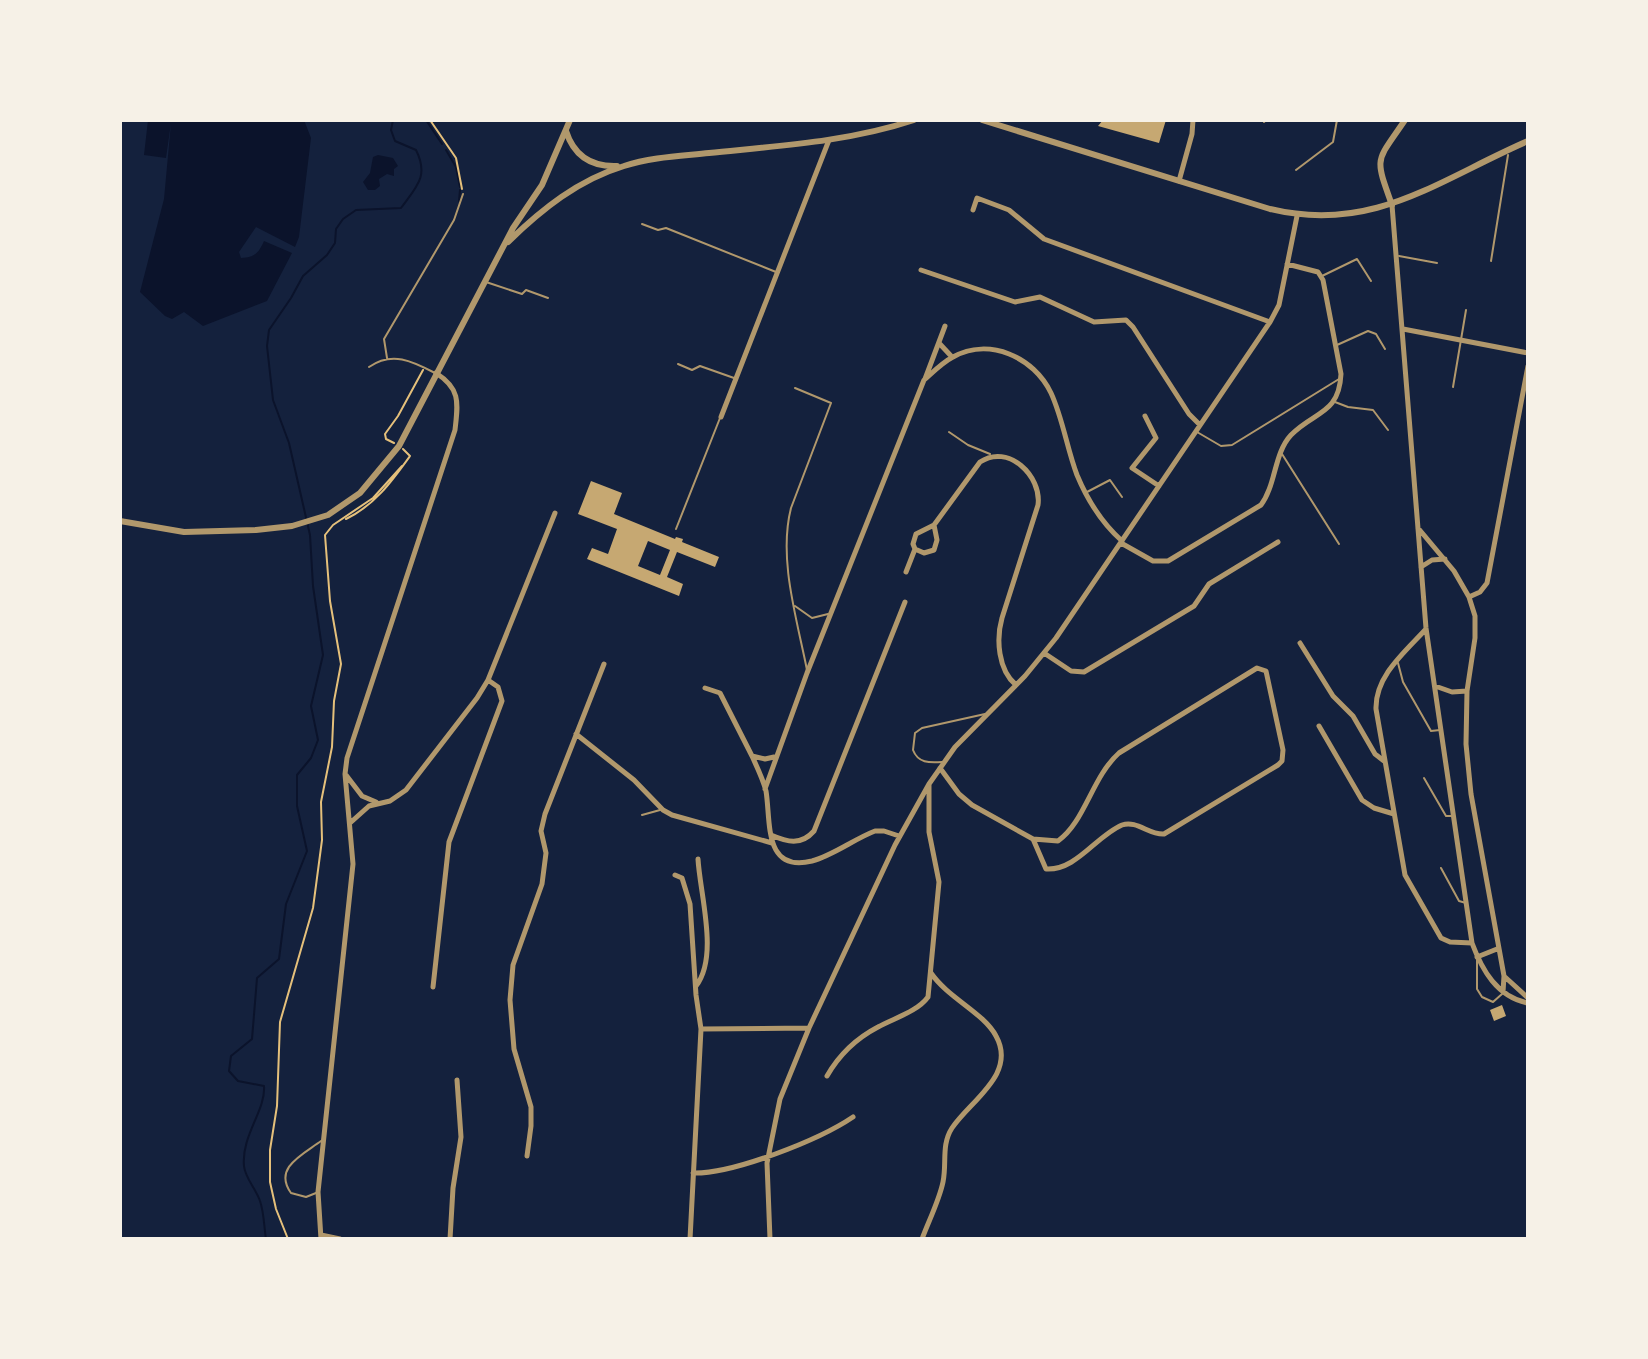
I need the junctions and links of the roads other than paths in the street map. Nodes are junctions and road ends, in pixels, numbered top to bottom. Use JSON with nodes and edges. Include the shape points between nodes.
{"nodes":[{"id":1,"x":570,"y":120,"type":"edge"},
{"id":2,"x":884,"y":120,"type":"edge"},
{"id":3,"x":914,"y":120,"type":"edge"},
{"id":4,"x":982,"y":120,"type":"edge"},
{"id":5,"x":1193,"y":120,"type":"edge"},
{"id":6,"x":1337,"y":120,"type":"edge"},
{"id":7,"x":1405,"y":120,"type":"edge"},
{"id":8,"x":881,"y":129,"type":"junction"},
{"id":9,"x":566,"y":131,"type":"junction"},
{"id":10,"x":829,"y":140,"type":"junction"},
{"id":11,"x":1528,"y":141,"type":"edge"},
{"id":12,"x":1508,"y":150,"type":"junction"},
{"id":13,"x":625,"y":165,"type":"junction"},
{"id":14,"x":1296,"y":170,"type":"dead end"},
{"id":15,"x":1179,"y":181,"type":"junction"},
{"id":16,"x":463,"y":194,"type":"road end"},
{"id":17,"x":1392,"y":205,"type":"junction"},
{"id":18,"x":973,"y":210,"type":"dead end"},
{"id":19,"x":1297,"y":216,"type":"junction"},
{"id":20,"x":642,"y":224,"type":"dead end"},
{"id":21,"x":503,"y":248,"type":"junction"},
{"id":22,"x":1398,"y":256,"type":"junction"},
{"id":23,"x":1491,"y":261,"type":"dead end"},
{"id":24,"x":1437,"y":263,"type":"dead end"},
{"id":25,"x":1287,"y":264,"type":"junction"},
{"id":26,"x":921,"y":270,"type":"dead end"},
{"id":27,"x":777,"y":273,"type":"junction"},
{"id":28,"x":1321,"y":276,"type":"junction"},
{"id":29,"x":485,"y":281,"type":"junction"},
{"id":30,"x":1371,"y":281,"type":"dead end"},
{"id":31,"x":548,"y":298,"type":"dead end"},
{"id":32,"x":1466,"y":310,"type":"dead end"},
{"id":33,"x":1270,"y":322,"type":"junction"},
{"id":34,"x":945,"y":326,"type":"dead end"},
{"id":35,"x":1403,"y":329,"type":"junction"},
{"id":36,"x":1460,"y":340,"type":"junction"},
{"id":37,"x":938,"y":343,"type":"junction"},
{"id":38,"x":1336,"y":345,"type":"junction"},
{"id":39,"x":1385,"y":349,"type":"dead end"},
{"id":40,"x":1528,"y":353,"type":"edge"},
{"id":41,"x":952,"y":357,"type":"junction"},
{"id":42,"x":387,"y":358,"type":"junction"},
{"id":43,"x":678,"y":364,"type":"dead end"},
{"id":44,"x":1528,"y":366,"type":"edge"},
{"id":45,"x":369,"y":367,"type":"dead end"},
{"id":46,"x":436,"y":373,"type":"junction"},
{"id":47,"x":1341,"y":377,"type":"junction"},
{"id":48,"x":735,"y":379,"type":"junction"},
{"id":49,"x":924,"y":380,"type":"junction"},
{"id":50,"x":1453,"y":387,"type":"dead end"},
{"id":51,"x":795,"y":388,"type":"dead end"},
{"id":52,"x":1334,"y":401,"type":"junction"},
{"id":53,"x":1145,"y":416,"type":"dead end"},
{"id":54,"x":721,"y":417,"type":"joint"},
{"id":55,"x":1198,"y":428,"type":"junction"},
{"id":56,"x":1388,"y":430,"type":"dead end"},
{"id":57,"x":949,"y":432,"type":"dead end"},
{"id":58,"x":1281,"y":454,"type":"junction"},
{"id":59,"x":995,"y":457,"type":"junction"},
{"id":60,"x":1159,"y":486,"type":"junction"},
{"id":61,"x":1085,"y":492,"type":"junction"},
{"id":62,"x":1122,"y":497,"type":"dead end"},
{"id":63,"x":555,"y":513,"type":"dead end"},
{"id":64,"x":120,"y":521,"type":"edge"},
{"id":65,"x":934,"y":525,"type":"junction"},
{"id":66,"x":1418,"y":527,"type":"junction"},
{"id":67,"x":676,"y":529,"type":"dead end"},
{"id":68,"x":1121,"y":542,"type":"junction"},
{"id":69,"x":1278,"y":542,"type":"dead end"},
{"id":70,"x":1339,"y":544,"type":"dead end"},
{"id":71,"x":915,"y":549,"type":"junction"},
{"id":72,"x":1446,"y":559,"type":"junction"},
{"id":73,"x":1421,"y":568,"type":"junction"},
{"id":74,"x":906,"y":572,"type":"dead end"},
{"id":75,"x":1469,"y":597,"type":"junction"},
{"id":76,"x":905,"y":602,"type":"dead end"},
{"id":77,"x":795,"y":605,"type":"junction"},
{"id":78,"x":831,"y":613,"type":"junction"},
{"id":79,"x":1426,"y":628,"type":"junction"},
{"id":80,"x":1300,"y":643,"type":"dead end"},
{"id":81,"x":1044,"y":653,"type":"junction"},
{"id":82,"x":1398,"y":661,"type":"junction"},
{"id":83,"x":604,"y":664,"type":"dead end"},
{"id":84,"x":807,"y":673,"type":"junction"},
{"id":85,"x":488,"y":680,"type":"junction"},
{"id":86,"x":1016,"y":685,"type":"junction"},
{"id":87,"x":1435,"y":686,"type":"junction"},
{"id":88,"x":705,"y":688,"type":"dead end"},
{"id":89,"x":1467,"y":691,"type":"junction"},
{"id":90,"x":987,"y":714,"type":"junction"},
{"id":91,"x":1319,"y":726,"type":"dead end"},
{"id":92,"x":1442,"y":730,"type":"junction"},
{"id":93,"x":576,"y":734,"type":"junction"},
{"id":94,"x":752,"y":756,"type":"junction"},
{"id":95,"x":775,"y":756,"type":"junction"},
{"id":96,"x":1385,"y":761,"type":"junction"},
{"id":97,"x":942,"y":765,"type":"junction"},
{"id":98,"x":345,"y":774,"type":"junction"},
{"id":99,"x":1424,"y":778,"type":"dead end"},
{"id":100,"x":929,"y":784,"type":"junction"},
{"id":101,"x":765,"y":789,"type":"junction"},
{"id":102,"x":377,"y":802,"type":"junction"},
{"id":103,"x":663,"y":810,"type":"junction"},
{"id":104,"x":1394,"y":814,"type":"junction"},
{"id":105,"x":642,"y":815,"type":"dead end"},
{"id":106,"x":1454,"y":816,"type":"junction"},
{"id":107,"x":350,"y":823,"type":"junction"},
{"id":108,"x":771,"y":835,"type":"junction"},
{"id":109,"x":899,"y":836,"type":"junction"},
{"id":110,"x":1033,"y":839,"type":"junction"},
{"id":111,"x":772,"y":843,"type":"junction"},
{"id":112,"x":698,"y":859,"type":"dead end"},
{"id":113,"x":1441,"y":868,"type":"dead end"},
{"id":114,"x":675,"y":875,"type":"dead end"},
{"id":115,"x":1467,"y":903,"type":"junction"},
{"id":116,"x":1472,"y":943,"type":"junction"},
{"id":117,"x":1497,"y":949,"type":"junction"},
{"id":118,"x":1477,"y":957,"type":"junction"},
{"id":119,"x":930,"y":972,"type":"junction"},
{"id":120,"x":1504,"y":976,"type":"junction"},
{"id":121,"x":433,"y":987,"type":"dead end"},
{"id":122,"x":695,"y":987,"type":"junction"},
{"id":123,"x":1503,"y":992,"type":"junction"},
{"id":124,"x":1528,"y":1000,"type":"edge"},
{"id":125,"x":809,"y":1028,"type":"junction"},
{"id":126,"x":701,"y":1029,"type":"junction"},
{"id":127,"x":827,"y":1076,"type":"dead end"},
{"id":128,"x":457,"y":1080,"type":"dead end"},
{"id":129,"x":853,"y":1117,"type":"dead end"},
{"id":130,"x":325,"y":1138,"type":"junction"},
{"id":131,"x":768,"y":1155,"type":"junction"},
{"id":132,"x":527,"y":1156,"type":"dead end"},
{"id":133,"x":693,"y":1173,"type":"junction"},
{"id":134,"x":318,"y":1192,"type":"junction"},
{"id":135,"x":321,"y":1237,"type":"edge"},
{"id":136,"x":340,"y":1239,"type":"edge"},
{"id":137,"x":450,"y":1239,"type":"edge"},
{"id":138,"x":690,"y":1239,"type":"edge"},
{"id":139,"x":770,"y":1239,"type":"edge"},
{"id":140,"x":922,"y":1239,"type":"edge"}],
"edges":[{"from":1,"to":9,"type":"street"},
{"from":2,"to":8,"type":"street"},
{"from":3,"to":8,"type":"street"},
{"from":4,"to":15,"type":"street"},
{"from":5,"to":15,"type":"street"},
{"from":6,"to":14,"type":"lane","via":[[1333,142]]},
{"from":7,"to":17,"type":"street","via":[[1379,160]]},
{"from":8,"to":10,"type":"street"},
{"from":9,"to":13,"type":"street","via":[[574,149],[591,164]]},
{"from":9,"to":21,"type":"street","via":[[542,185]]},
{"from":10,"to":13,"type":"street"},
{"from":10,"to":27,"type":"street"},
{"from":11,"to":12,"type":"street"},
{"from":12,"to":17,"type":"street"},
{"from":12,"to":23,"type":"lane"},
{"from":13,"to":21,"type":"street","via":[[564,194]]},
{"from":15,"to":19,"type":"street"},
{"from":16,"to":42,"type":"lane","via":[[458,212],[384,339]]},
{"from":17,"to":19,"type":"street"},
{"from":17,"to":22,"type":"street"},
{"from":18,"to":33,"type":"street","via":[[977,198],[1000,205],[1044,239]]},
{"from":19,"to":25,"type":"street"},
{"from":20,"to":27,"type":"lane","via":[[666,228]]},
{"from":21,"to":29,"type":"street"},
{"from":22,"to":24,"type":"lane"},
{"from":22,"to":35,"type":"street"},
{"from":25,"to":28,"type":"street"},
{"from":25,"to":33,"type":"street"},
{"from":26,"to":55,"type":"street","via":[[1015,302],[1040,297],[1094,322],[1126,320]]},
{"from":27,"to":48,"type":"street"},
{"from":28,"to":30,"type":"lane","via":[[1357,259]]},
{"from":28,"to":38,"type":"street"},
{"from":29,"to":31,"type":"lane"},
{"from":29,"to":46,"type":"street"},
{"from":32,"to":36,"type":"lane"},
{"from":33,"to":55,"type":"street"},
{"from":34,"to":37,"type":"street"},
{"from":35,"to":36,"type":"street"},
{"from":35,"to":66,"type":"street"},
{"from":36,"to":40,"type":"street"},
{"from":36,"to":50,"type":"lane"},
{"from":37,"to":41,"type":"street"},
{"from":37,"to":49,"type":"street"},
{"from":38,"to":39,"type":"lane","via":[[1368,331]]},
{"from":38,"to":47,"type":"street"},
{"from":41,"to":49,"type":"street"},
{"from":41,"to":61,"type":"street","via":[[989,349],[1014,355],[1032,367],[1051,392]]},
{"from":42,"to":45,"type":"lane"},
{"from":42,"to":46,"type":"lane","via":[[405,359]]},
{"from":43,"to":48,"type":"lane"},
{"from":44,"to":75,"type":"street","via":[[1487,583]]},
{"from":46,"to":64,"type":"street","via":[[381,470],[328,515],[239,532],[201,533]]},
{"from":46,"to":98,"type":"street","via":[[455,391],[455,430],[357,723]]},
{"from":47,"to":52,"type":"street"},
{"from":47,"to":55,"type":"lane","via":[[1232,445],[1221,446]]},
{"from":48,"to":54,"type":"street"},
{"from":49,"to":78,"type":"street"},
{"from":51,"to":77,"type":"lane","via":[[831,403],[790,513],[788,558]]},
{"from":52,"to":56,"type":"lane","via":[[1373,410]]},
{"from":52,"to":58,"type":"street","via":[[1290,436]]},
{"from":53,"to":60,"type":"street","via":[[1156,438],[1132,468]]},
{"from":54,"to":67,"type":"lane"},
{"from":55,"to":60,"type":"street"},
{"from":57,"to":59,"type":"lane"},
{"from":58,"to":68,"type":"street","via":[[1261,505],[1175,557],[1160,563]]},
{"from":58,"to":70,"type":"lane"},
{"from":59,"to":65,"type":"street","via":[[987,457],[972,471]]},
{"from":59,"to":86,"type":"street","via":[[1026,468],[1039,493],[1000,624],[1002,664]]},
{"from":60,"to":68,"type":"street"},
{"from":61,"to":62,"type":"lane","via":[[1110,480]]},
{"from":61,"to":68,"type":"street"},
{"from":63,"to":85,"type":"street"},
{"from":65,"to":71,"type":"street","via":[[916,534]]},
{"from":65,"to":71,"type":"street","via":[[934,550]]},
{"from":66,"to":72,"type":"street"},
{"from":66,"to":73,"type":"street"},
{"from":68,"to":81,"type":"street"},
{"from":69,"to":81,"type":"street","via":[[1209,584],[1194,606],[1084,672],[1071,671]]},
{"from":71,"to":74,"type":"street"},
{"from":72,"to":73,"type":"street"},
{"from":72,"to":75,"type":"street"},
{"from":73,"to":79,"type":"street"},
{"from":75,"to":89,"type":"street","via":[[1476,625]]},
{"from":76,"to":108,"type":"street","via":[[814,831],[796,842]]},
{"from":77,"to":78,"type":"lane","via":[[812,618]]},
{"from":77,"to":84,"type":"lane"},
{"from":78,"to":84,"type":"street"},
{"from":79,"to":82,"type":"street"},
{"from":79,"to":87,"type":"street"},
{"from":80,"to":96,"type":"street","via":[[1333,696]]},
{"from":81,"to":86,"type":"street"},
{"from":82,"to":92,"type":"lane","via":[[1403,682],[1431,731]]},
{"from":82,"to":96,"type":"street","via":[[1375,694]]},
{"from":83,"to":93,"type":"street"},
{"from":84,"to":95,"type":"street"},
{"from":85,"to":102,"type":"street","via":[[406,790],[390,801]]},
{"from":85,"to":121,"type":"street","via":[[498,687],[502,701],[449,842]]},
{"from":86,"to":90,"type":"street"},
{"from":87,"to":89,"type":"street"},
{"from":87,"to":92,"type":"street"},
{"from":88,"to":94,"type":"street","via":[[720,693]]},
{"from":89,"to":117,"type":"street","via":[[1468,770]]},
{"from":90,"to":97,"type":"street"},
{"from":90,"to":97,"type":"lane","via":[[915,733],[913,750],[918,758]]},
{"from":91,"to":104,"type":"street","via":[[1362,800]]},
{"from":92,"to":106,"type":"street"},
{"from":93,"to":103,"type":"street"},
{"from":93,"to":132,"type":"street","via":[[542,824],[542,884],[512,974],[511,1037],[532,1116]]},
{"from":94,"to":95,"type":"street"},
{"from":94,"to":101,"type":"street"},
{"from":95,"to":101,"type":"street"},
{"from":96,"to":104,"type":"street"},
{"from":97,"to":100,"type":"street"},
{"from":97,"to":110,"type":"street","via":[[965,800]]},
{"from":98,"to":102,"type":"street","via":[[362,796]]},
{"from":98,"to":107,"type":"street"},
{"from":99,"to":106,"type":"lane","via":[[1446,816]]},
{"from":100,"to":109,"type":"street"},
{"from":100,"to":119,"type":"street","via":[[929,832],[939,882]]},
{"from":101,"to":108,"type":"street"},
{"from":102,"to":107,"type":"street"},
{"from":103,"to":105,"type":"lane"},
{"from":103,"to":111,"type":"street"},
{"from":104,"to":116,"type":"street","via":[[1407,879],[1438,934],[1450,942]]},
{"from":106,"to":115,"type":"street"},
{"from":107,"to":130,"type":"street","via":[[353,864]]},
{"from":108,"to":111,"type":"street"},
{"from":109,"to":111,"type":"street","via":[[875,831],[808,862],[780,857]]},
{"from":109,"to":125,"type":"street"},
{"from":110,"to":110,"type":"street","via":[[1053,842],[1066,834],[1104,768],[1134,742],[1255,669],[1266,671],[1283,750],[1278,765],[1164,834],[1135,824],[1120,826],[1059,867],[1046,869]]},
{"from":112,"to":122,"type":"street","via":[[708,952]]},
{"from":113,"to":115,"type":"lane","via":[[1459,901]]},
{"from":114,"to":122,"type":"street","via":[[682,878],[688,896]]},
{"from":115,"to":116,"type":"street"},
{"from":116,"to":118,"type":"street"},
{"from":117,"to":118,"type":"street"},
{"from":117,"to":120,"type":"street"},
{"from":118,"to":123,"type":"street"},
{"from":118,"to":123,"type":"lane","via":[[1482,997],[1493,1002]]},
{"from":119,"to":127,"type":"street","via":[[925,1001],[867,1034]]},
{"from":119,"to":140,"type":"street","via":[[992,1030],[1002,1063],[948,1135],[942,1186]]},
{"from":120,"to":123,"type":"street"},
{"from":120,"to":124,"type":"street"},
{"from":122,"to":126,"type":"street"},
{"from":123,"to":124,"type":"street"},
{"from":125,"to":126,"type":"street"},
{"from":125,"to":131,"type":"street","via":[[780,1099]]},
{"from":126,"to":133,"type":"street"},
{"from":128,"to":137,"type":"street","via":[[461,1137]]},
{"from":129,"to":131,"type":"street","via":[[814,1139]]},
{"from":130,"to":134,"type":"street"},
{"from":130,"to":134,"type":"lane","via":[[284,1173],[291,1193],[306,1197]]},
{"from":131,"to":133,"type":"street"},
{"from":131,"to":139,"type":"street"},
{"from":133,"to":138,"type":"street"},
{"from":134,"to":135,"type":"street"},
{"from":135,"to":136,"type":"street"}]}
